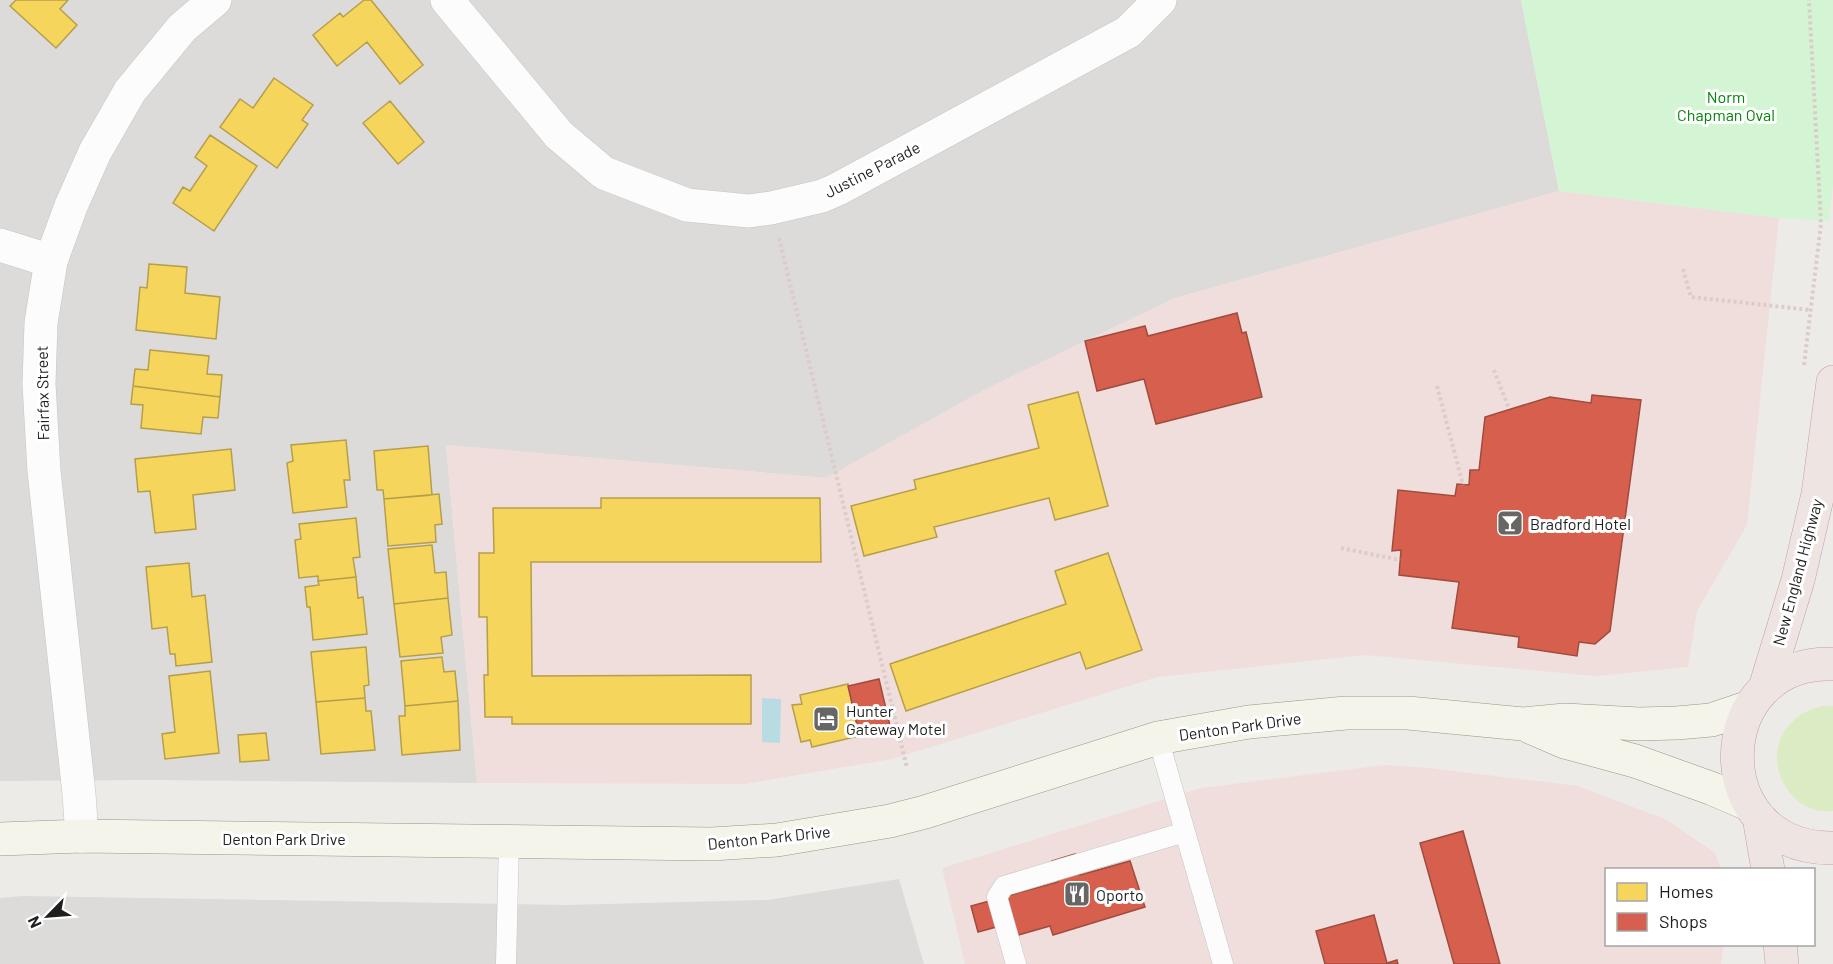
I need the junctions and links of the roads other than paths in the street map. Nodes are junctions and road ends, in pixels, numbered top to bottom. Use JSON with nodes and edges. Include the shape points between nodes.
{"nodes":[{"id":1,"x":215,"y":0,"type":"edge"},
{"id":2,"x":447,"y":0,"type":"edge"},
{"id":3,"x":1160,"y":0,"type":"edge"},
{"id":4,"x":0,"y":245,"type":"edge"},
{"id":5,"x":51,"y":261,"type":"junction"},
{"id":6,"x":1833,"y":382,"type":"edge"},
{"id":7,"x":1833,"y":664,"type":"edge"},
{"id":8,"x":1758,"y":698,"type":"junction"},
{"id":9,"x":1523,"y":724,"type":"junction"},
{"id":10,"x":1158,"y":738,"type":"junction"},
{"id":11,"x":1755,"y":811,"type":"junction"},
{"id":12,"x":1185,"y":832,"type":"junction"},
{"id":13,"x":82,"y":836,"type":"junction"},
{"id":14,"x":0,"y":839,"type":"edge"},
{"id":15,"x":509,"y":842,"type":"junction"},
{"id":16,"x":1833,"y":848,"type":"edge"},
{"id":17,"x":1768,"y":868,"type":"edge"},
{"id":18,"x":1780,"y":946,"type":"edge"},
{"id":19,"x":506,"y":964,"type":"edge"},
{"id":20,"x":1016,"y":964,"type":"edge"},
{"id":21,"x":1223,"y":964,"type":"edge"},
{"id":22,"x":1782,"y":964,"type":"edge"}],
"edges":[{"from":1,"to":5,"type":"street","name":"Fairfax Street","via":[[182,28],[130,91],[95,152]]},
{"from":2,"to":3,"type":"street","name":"Justine Parade","via":[[559,135],[604,173],[687,205],[749,211],[822,196],[848,184],[1128,32]]},
{"from":4,"to":5,"type":"street"},
{"from":5,"to":13,"type":"street","name":"Fairfax Street","via":[[39,384],[44,471]]},
{"from":6,"to":8,"type":"highway","name":"New England Highway","via":[[1818,494],[1798,580]]},
{"from":7,"to":8,"type":"highway","via":[[1796,670],[1779,678]]},
{"from":8,"to":9,"type":"main road","name":"Denton Park Drive","via":[[1711,720],[1639,724],[1565,720]]},
{"from":8,"to":11,"type":"highway","name":"New England Highway","via":[[1739,734],[1736,762],[1741,784]]},
{"from":9,"to":10,"type":"main road","name":"Denton Park Drive","via":[[1407,713],[1346,713],[1249,722]]},
{"from":9,"to":11,"type":"main road","name":"Denton Park Drive","via":[[1564,742],[1635,761],[1713,789]]},
{"from":10,"to":12,"type":"lane"},
{"from":10,"to":15,"type":"main road","name":"Denton Park Drive","via":[[925,812],[841,830],[777,840],[712,844]]},
{"from":11,"to":16,"type":"highway","via":[[1771,828],[1798,843]]},
{"from":11,"to":17,"type":"highway"},
{"from":12,"to":20,"type":"lane","via":[[1004,886],[997,897]]},
{"from":12,"to":21,"type":"lane"},
{"from":13,"to":14,"type":"main road","name":"Denton Park Drive"},
{"from":13,"to":15,"type":"main road","name":"Denton Park Drive"},
{"from":15,"to":19,"type":"lane"},
{"from":18,"to":22,"type":"highway"}]}
